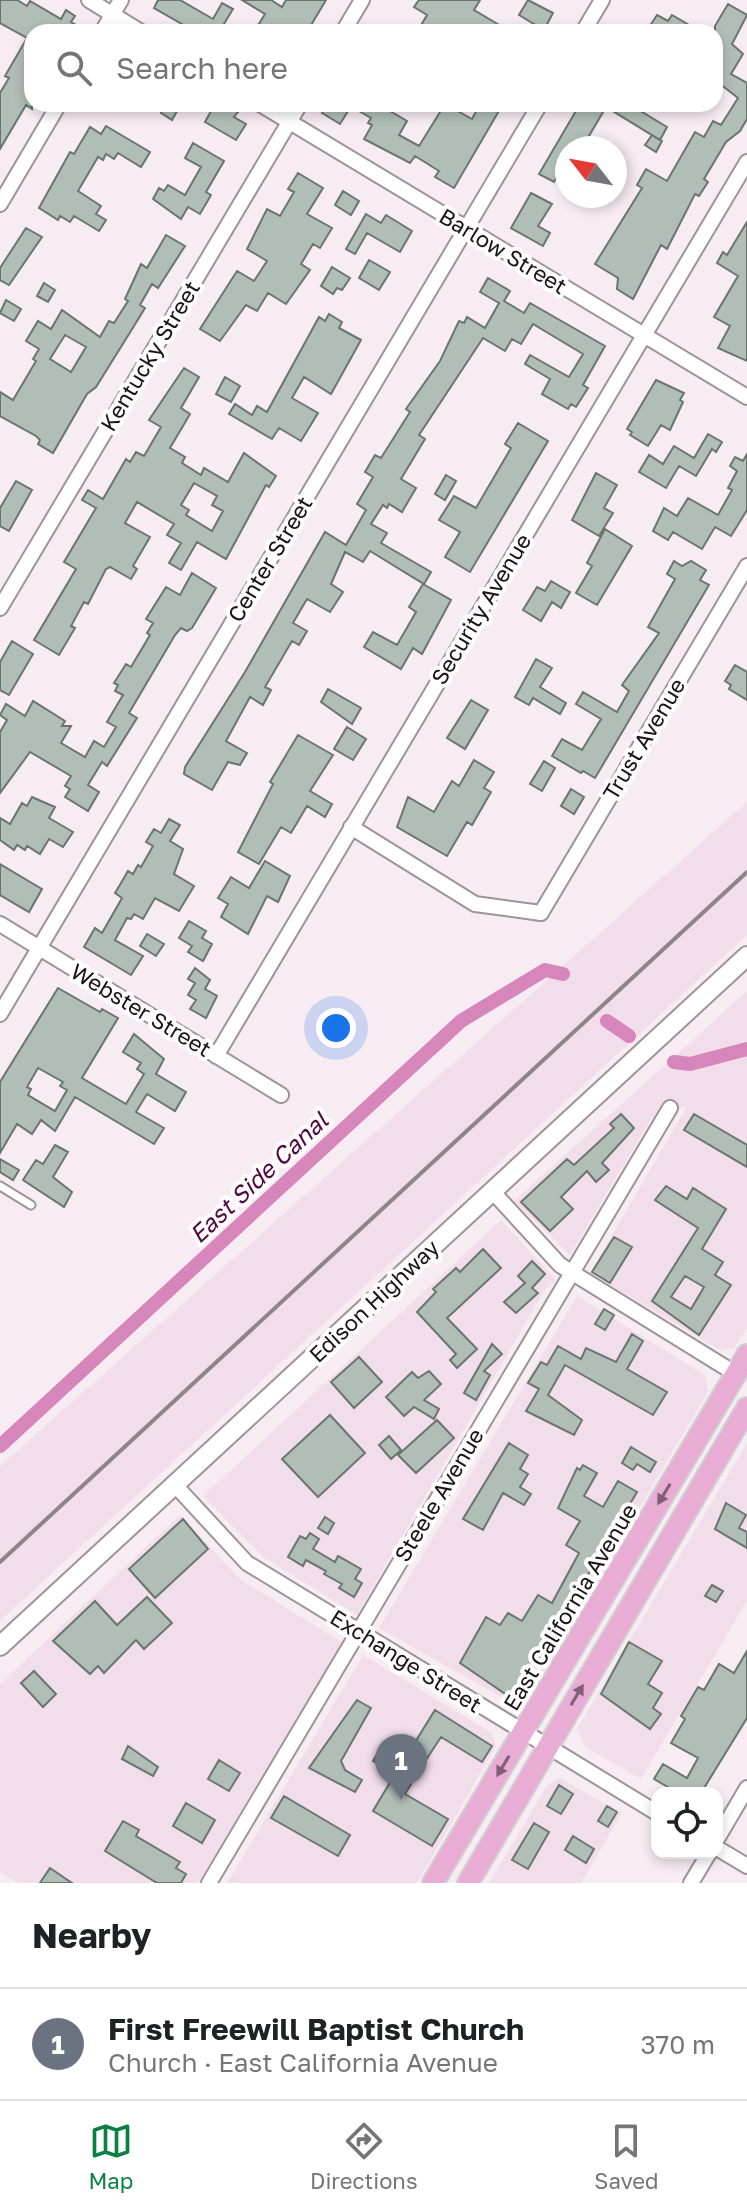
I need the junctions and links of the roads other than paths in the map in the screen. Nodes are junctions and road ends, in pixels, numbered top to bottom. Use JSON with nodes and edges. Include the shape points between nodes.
{"nodes":[{"id":1,"x":89,"y":0,"type":"edge"},
{"id":2,"x":121,"y":0,"type":"edge"},
{"id":3,"x":362,"y":0,"type":"edge"},
{"id":4,"x":602,"y":0,"type":"edge"},
{"id":5,"x":112,"y":14,"type":"junction"},
{"id":6,"x":106,"y":24,"type":"edge"},
{"id":7,"x":128,"y":24,"type":"edge"},
{"id":8,"x":348,"y":24,"type":"edge"},
{"id":9,"x":588,"y":24,"type":"edge"},
{"id":10,"x":54,"y":112,"type":"edge"},
{"id":11,"x":273,"y":112,"type":"edge"},
{"id":12,"x":295,"y":112,"type":"edge"},
{"id":13,"x":535,"y":112,"type":"edge"},
{"id":14,"x":289,"y":122,"type":"junction"},
{"id":15,"x":747,"y":162,"type":"edge"},
{"id":16,"x":0,"y":204,"type":"edge"},
{"id":17,"x":466,"y":229,"type":"junction"},
{"id":18,"x":644,"y":335,"type":"junction"},
{"id":19,"x":747,"y":397,"type":"edge"},
{"id":20,"x":747,"y":566,"type":"edge"},
{"id":21,"x":0,"y":608,"type":"edge"},
{"id":22,"x":351,"y":827,"type":"junction"},
{"id":23,"x":0,"y":924,"type":"edge"},
{"id":24,"x":39,"y":948,"type":"junction"},
{"id":25,"x":747,"y":956,"type":"edge"},
{"id":26,"x":0,"y":1014,"type":"edge"},
{"id":27,"x":216,"y":1056,"type":"junction"},
{"id":28,"x":281,"y":1095,"type":"dead end"},
{"id":29,"x":670,"y":1108,"type":"dead end"},
{"id":30,"x":0,"y":1186,"type":"edge"},
{"id":31,"x":493,"y":1192,"type":"junction"},
{"id":32,"x":31,"y":1205,"type":"dead end"},
{"id":33,"x":572,"y":1272,"type":"junction"},
{"id":34,"x":747,"y":1355,"type":"edge"},
{"id":35,"x":736,"y":1374,"type":"junction"},
{"id":36,"x":747,"y":1408,"type":"edge"},
{"id":37,"x":175,"y":1485,"type":"junction"},
{"id":38,"x":688,"y":1508,"type":"junction"},
{"id":39,"x":358,"y":1631,"type":"junction"},
{"id":40,"x":0,"y":1646,"type":"edge"},
{"id":41,"x":522,"y":1733,"type":"junction"},
{"id":42,"x":546,"y":1747,"type":"junction"},
{"id":43,"x":747,"y":1788,"type":"edge"},
{"id":44,"x":651,"y":1809,"type":"edge"},
{"id":45,"x":723,"y":1829,"type":"edge"},
{"id":46,"x":723,"y":1852,"type":"edge"},
{"id":47,"x":705,"y":1859,"type":"edge"},
{"id":48,"x":747,"y":1866,"type":"edge"},
{"id":49,"x":209,"y":1883,"type":"edge"},
{"id":50,"x":433,"y":1883,"type":"edge"},
{"id":51,"x":468,"y":1883,"type":"edge"},
{"id":52,"x":691,"y":1883,"type":"edge"}],
"edges":[{"from":1,"to":5,"type":"street"},
{"from":2,"to":5,"type":"street"},
{"from":3,"to":8,"type":"street"},
{"from":4,"to":9,"type":"street"},
{"from":5,"to":6,"type":"street"},
{"from":5,"to":7,"type":"street"},
{"from":10,"to":16,"type":"street"},
{"from":11,"to":14,"type":"street","name":"Barlow Street"},
{"from":12,"to":14,"type":"street","name":"Kentucky Street"},
{"from":13,"to":17,"type":"street","name":"Center Street"},
{"from":14,"to":17,"type":"street","name":"Barlow Street"},
{"from":14,"to":21,"type":"street","name":"Kentucky Street"},
{"from":15,"to":18,"type":"street","name":"Security Avenue"},
{"from":17,"to":18,"type":"street","name":"Barlow Street"},
{"from":17,"to":24,"type":"street","name":"Center Street"},
{"from":18,"to":19,"type":"street","name":"Barlow Street"},
{"from":18,"to":22,"type":"street","name":"Security Avenue"},
{"from":20,"to":22,"type":"street","name":"Trust Avenue","via":[[541,913],[475,904]]},
{"from":22,"to":27,"type":"street","name":"Security Avenue"},
{"from":23,"to":24,"type":"street","name":"Webster Street"},
{"from":24,"to":26,"type":"street","name":"Center Street"},
{"from":24,"to":27,"type":"street","name":"Webster Street"},
{"from":25,"to":31,"type":"main road","name":"Edison Highway"},
{"from":27,"to":28,"type":"street","name":"Webster Street"},
{"from":29,"to":33,"type":"street","name":"Steele Avenue"},
{"from":30,"to":32,"type":"lane"},
{"from":31,"to":33,"type":"street"},
{"from":31,"to":37,"type":"main road","name":"Edison Highway"},
{"from":33,"to":35,"type":"street"},
{"from":33,"to":39,"type":"street","name":"Steele Avenue"},
{"from":34,"to":35,"type":"main road","name":"East California Avenue"},
{"from":35,"to":38,"type":"main road","via":[[734,1401],[700,1462]]},
{"from":35,"to":41,"type":"main road","name":"East California Avenue","one_way":true},
{"from":36,"to":38,"type":"main road"},
{"from":37,"to":39,"type":"street","name":"Exchange Street","via":[[247,1563]]},
{"from":37,"to":40,"type":"main road","name":"Edison Highway"},
{"from":42,"to":38,"type":"main road","one_way":true},
{"from":39,"to":41,"type":"street","name":"Exchange Street"},
{"from":39,"to":49,"type":"street","name":"Steele Avenue"},
{"from":41,"to":42,"type":"street","name":"Exchange Street"},
{"from":41,"to":50,"type":"main road","name":"East California Avenue","one_way":true},
{"from":42,"to":44,"type":"street","name":"Exchange Street"},
{"from":42,"to":51,"type":"main road"},
{"from":43,"to":45,"type":"street"},
{"from":46,"to":48,"type":"street"},
{"from":47,"to":52,"type":"street"}]}
